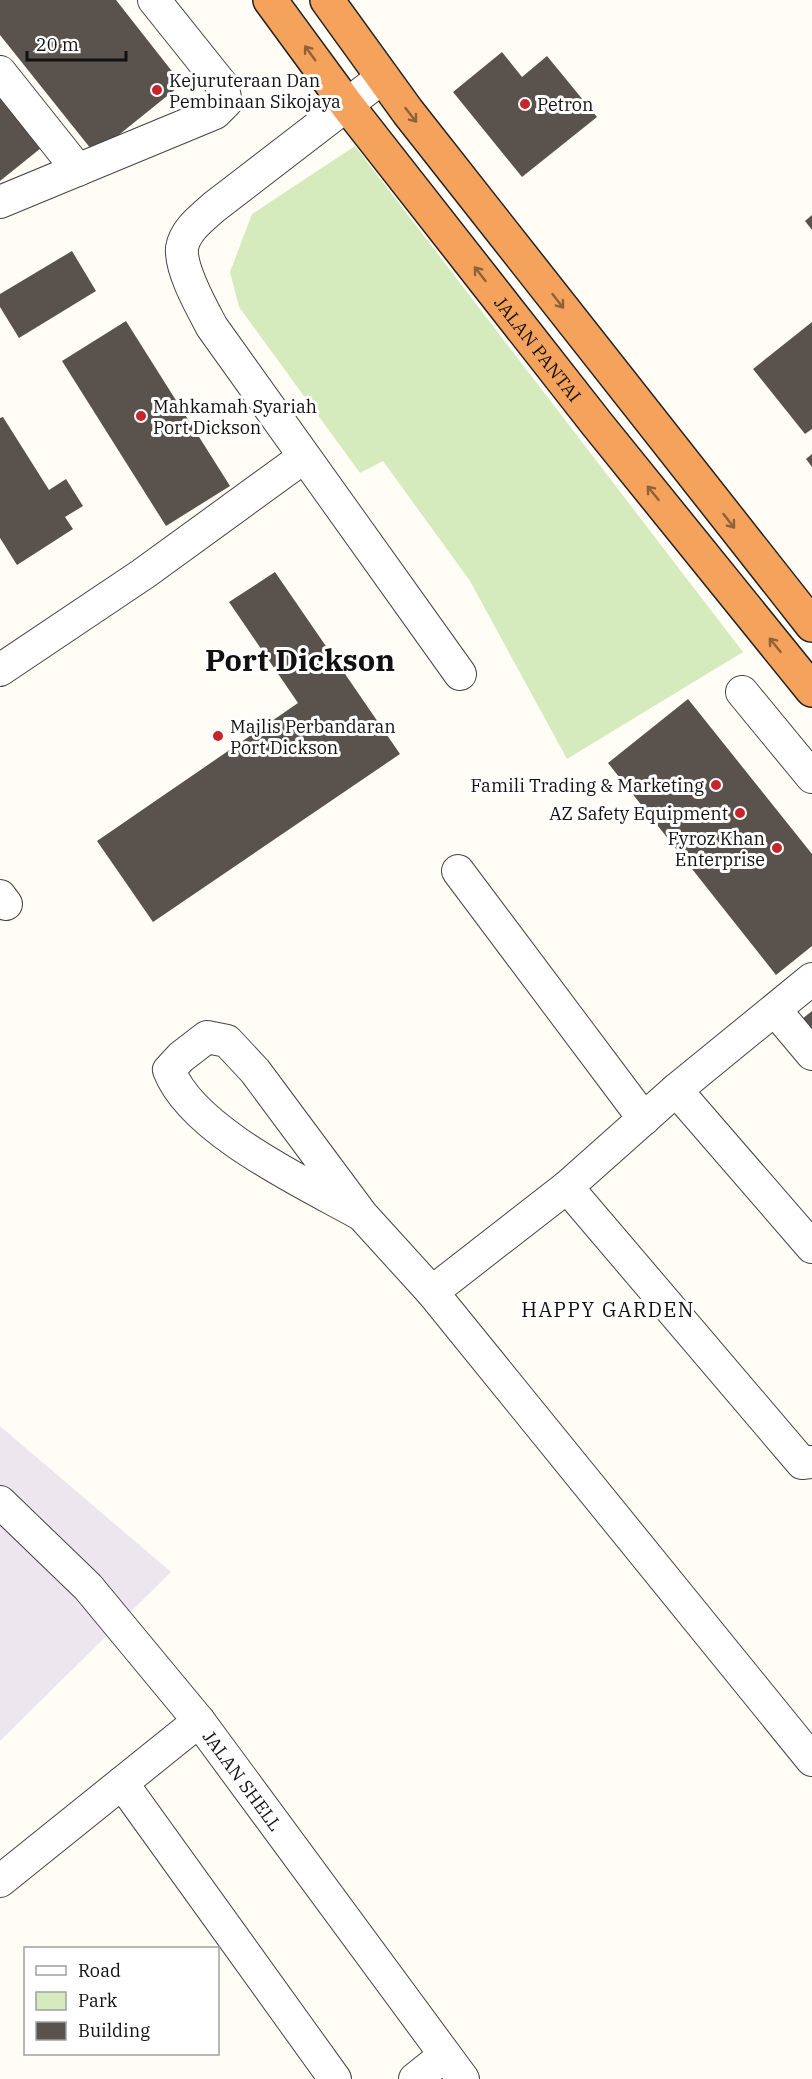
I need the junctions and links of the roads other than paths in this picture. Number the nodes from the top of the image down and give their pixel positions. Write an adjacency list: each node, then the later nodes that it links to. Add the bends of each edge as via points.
1 (154, 0): 7 (street, via 222,86 226,102 215,113)
2 (270, 0): 6 (highway, JALAN PANTAI, one-way to 2)
3 (327, 0): 5 (highway)
4 (0, 72): 7 (street)
5 (383, 77): 6 (street); 10 (highway, one-way to 10)
6 (347, 105): 9 (street, via 214,207 191,229 182,248 187,272 212,327); 13 (highway, JALAN PANTAI, one-way to 6)
7 (78, 170): 8 (street)
8 (0, 202)
9 (304, 457): 11 (street, via 143,574); 12 (street)
10 (812, 625)
11 (0, 670)
12 (460, 674)
13 (812, 690)
14 (742, 692): 15 (street)
15 (812, 777)
16 (458, 871): 21 (street)
17 (812, 979): 18 (street)
18 (775, 1011): 19 (street); 20 (street)
19 (812, 1054)
20 (676, 1090): 21 (street); 24 (street)
21 (644, 1119): 22 (street)
22 (567, 1187): 25 (street); 26 (street, via 802,1463)
23 (363, 1215): 23 (street, via 243,1149 175,1086 169,1070 207,1037 227,1041 255,1071); 25 (street)
24 (812, 1247)
25 (432, 1292): 29 (street)
26 (812, 1462)
27 (3, 1509): 28 (street, JALAN SHELL, via 88,1587)
28 (199, 1721): 30 (street); 32 (street, JALAN SHELL)
29 (812, 1760)
30 (122, 1783): 31 (street); 33 (street)
31 (0, 1881)
32 (454, 2067): 34 (street)
33 (335, 2079)
34 (415, 2079)

